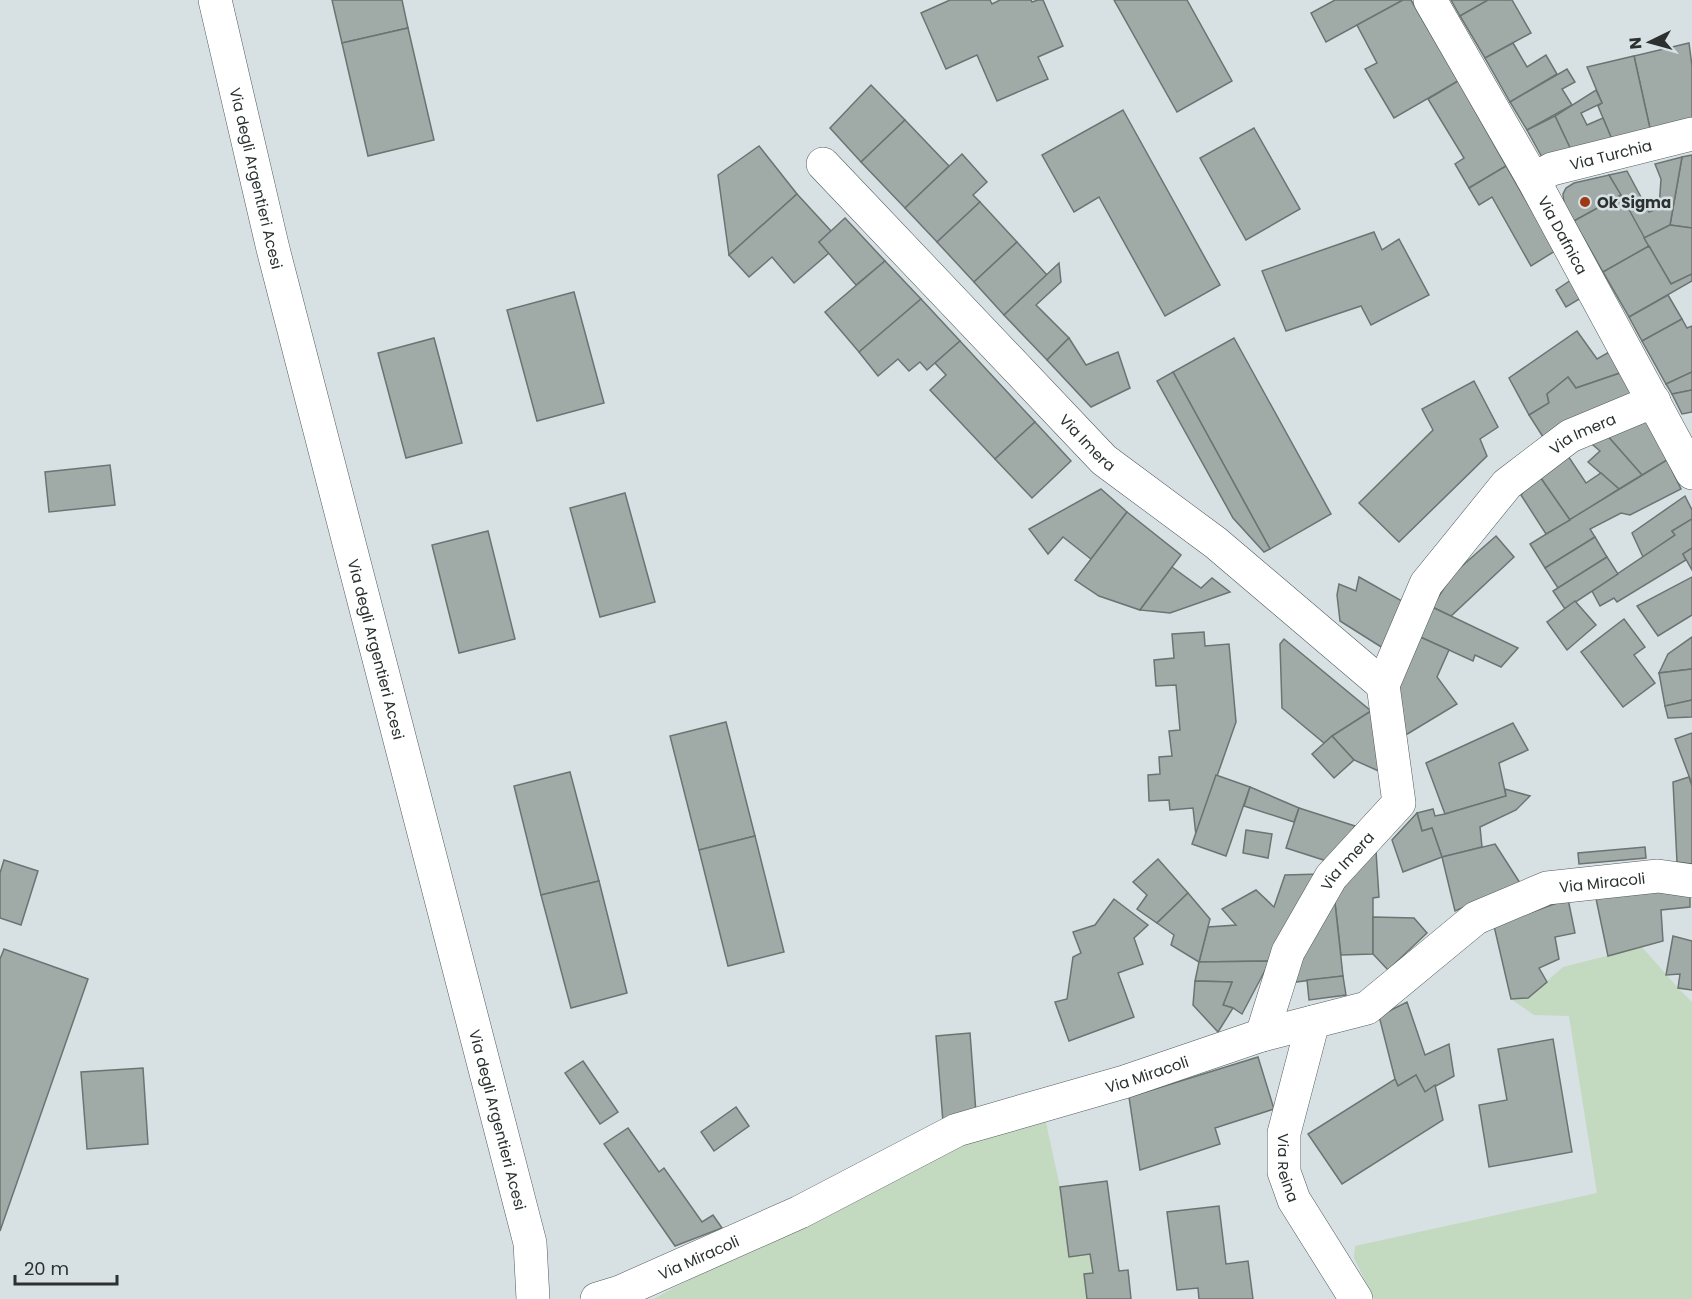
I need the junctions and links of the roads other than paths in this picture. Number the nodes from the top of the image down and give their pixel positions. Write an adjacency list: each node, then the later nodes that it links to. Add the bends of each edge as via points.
1 (215, 0): 12 (street, Via degli Argentieri Acesi, via 273,249 530,1243)
2 (1430, 0): 5 (street, Via Dafnica)
3 (1692, 134): 5 (street, Via Turchia, via 1552,169)
4 (823, 164): 8 (street, Via Imera, via 1104,460 1216,543)
5 (1533, 179): 6 (street, Via Dafnica)
6 (1654, 401): 7 (street, Via Dafnica); 8 (street, Via Imera, via 1570,436 1507,484 1426,584)
7 (1692, 473)
8 (1383, 685): 11 (street, Via Imera, via 1399,803 1331,877 1288,952)
9 (1692, 881): 10 (street, Via Miracoli, via 1658,876 1547,888 1476,918 1367,1008)
10 (1313, 1022): 11 (street, Via Miracoli); 14 (street, Via Reina, via 1284,1133 1284,1172 1294,1200)
11 (1262, 1035): 13 (street, Via Miracoli, via 1124,1082 957,1130 800,1212)
12 (533, 1299)
13 (597, 1299)
14 (1356, 1299)

